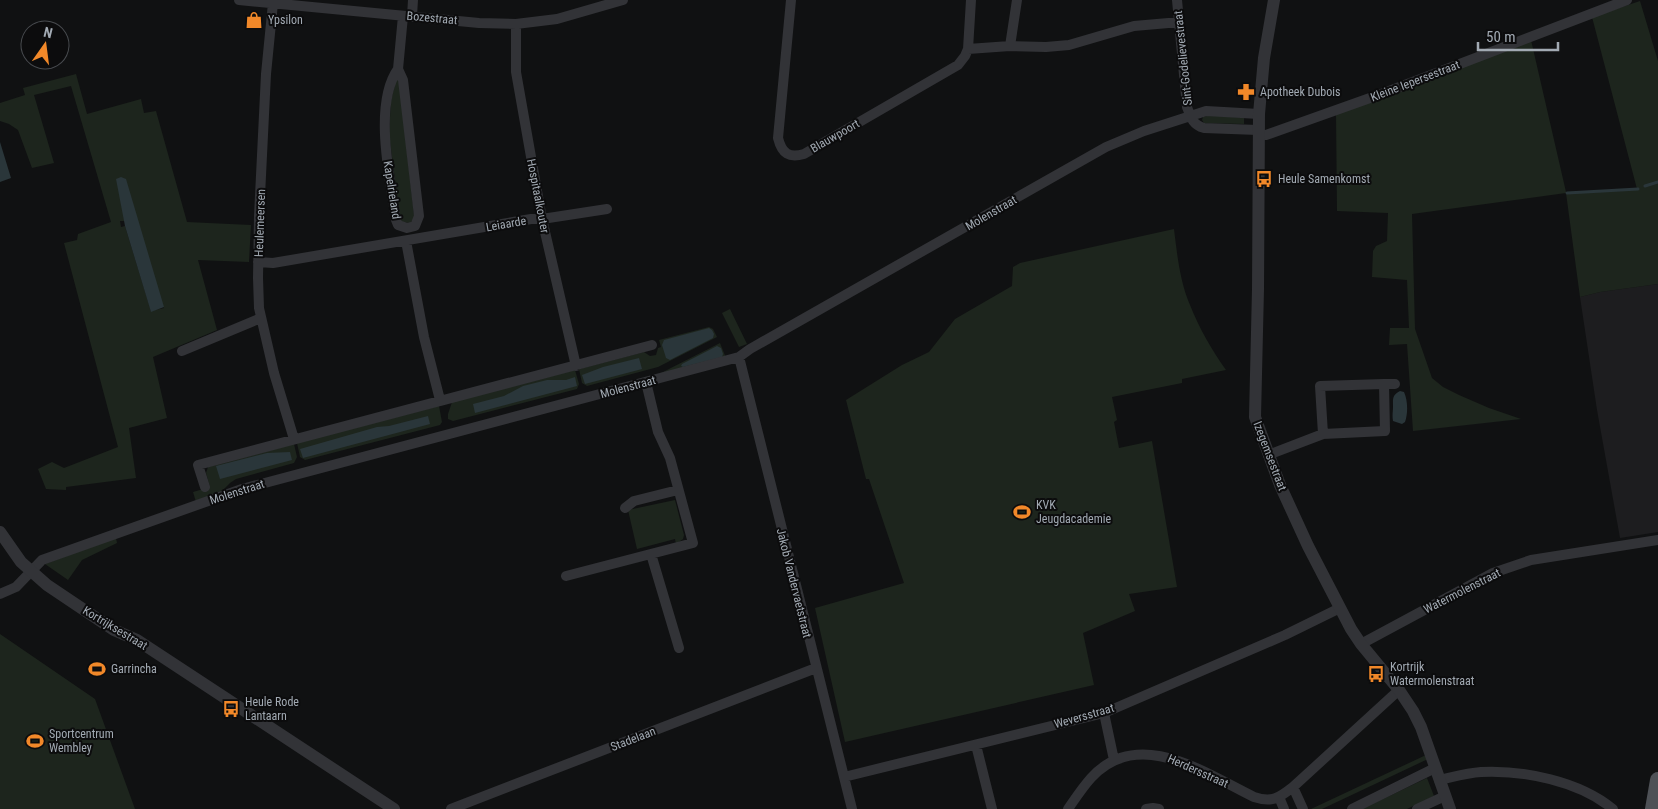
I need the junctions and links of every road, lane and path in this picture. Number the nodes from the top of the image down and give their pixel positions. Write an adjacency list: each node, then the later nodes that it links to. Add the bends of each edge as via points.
1 (244, 0): 10 (street, Bozestraat)
2 (413, 0): 11 (street, Kapelrieland)
3 (623, 0): 13 (street, Bozestraat, via 557,19)
4 (791, 0): 15 (street, Blauwpoort, via 778,138 787,154 804,154 958,65)
5 (971, 0): 15 (street)
6 (1017, 0): 14 (street)
7 (1177, 0): 12 (street, Sint-Godelievestraat)
8 (1274, 0): 17 (street, Izegemsestraat)
9 (1627, 0): 19 (street, Kleine Iepersestraat, via 1384,93 1266,135)
10 (273, 3): 11 (street, Bozestraat); 23 (street, Heulemeersen, via 266,74)
11 (407, 16): 13 (street, Bozestraat); 16 (street, Kapelrieland)
12 (1180, 22): 14 (street, via 1134,26 1069,45); 18 (street, Sint-Godelievestraat)
13 (516, 24): 21 (street, Hospitaalkouter, via 516,72)
14 (1010, 46): 15 (street)
15 (968, 49)
16 (398, 69): 16 (street, Kapelrieland, via 403,80 419,216 414,226 407,228 398,225 396,220 385,138 390,85)
17 (1259, 114): 18 (street, Molenstraat, via 1206,111); 19 (street, Izegemsestraat)
18 (1190, 116): 19 (street, via 1193,122 1204,128); 27 (street, Molenstraat, via 1144,131 1092,154)
19 (1258, 132): 35 (street, Izegemsestraat, via 1254,416)
20 (607, 209): 21 (street, Leiaarde)
21 (542, 219): 22 (street, Leiaarde); 28 (street, Hospitaalkouter)
22 (406, 241): 23 (street, Leiaarde, via 273,263); 32 (street)
23 (258, 262): 24 (street, Heulemeersen)
24 (261, 318): 26 (street); 34 (street, Heulemeersen)
25 (652, 345): 28 (street, Molenstraat)
26 (182, 351)
27 (739, 357): 29 (street, Molenstraat); 48 (street, Jakob Vandervaetstraat)
28 (576, 366): 32 (street, Molenstraat)
29 (646, 382): 37 (street, via 658,432 670,458); 42 (street, Molenstraat, via 242,489 41,561)
30 (1384, 384): 31 (street); 33 (street, via 1320,386); 33 (street, via 1390,431)
31 (1395, 384)
32 (440, 400): 34 (street, Molenstraat)
33 (1323, 434): 35 (street)
34 (294, 439): 36 (street, Molenstraat, via 198,465)
35 (1268, 454): 45 (street, Izegemsestraat, via 1308,546)
36 (205, 487)
37 (678, 490): 38 (street, via 634,501); 41 (street, via 693,543)
38 (625, 508)
39 (0, 532): 42 (street, Kortrijksestraat)
40 (1658, 540): 46 (street, Watermolenstraat, via 1531,560 1493,573)
41 (651, 554): 43 (street); 47 (street)
42 (31, 572): 44 (street, Molenstraat, via 16,587); 60 (street, Kortrijksestraat, via 114,630 132,636)
43 (566, 576)
44 (0, 594)
45 (1340, 608): 46 (street, Izegemsestraat); 50 (street, Weversstraat)
46 (1361, 644): 49 (street, Izegemsestraat)
47 (679, 648)
48 (816, 668): 54 (street, Jakob Vandervaetstraat); 61 (street, Stadelaan)
49 (1399, 690): 53 (street, Izegemsestraat, via 1421,727); 57 (street)
50 (1104, 713): 51 (street, Weversstraat); 52 (street)
51 (976, 745): 54 (street, Weversstraat); 63 (street)
52 (1114, 760): 59 (street, Herdersstraat, via 1131,755 1162,756 1254,797 1272,800); 64 (street, Herdersstraat, via 1091,778)
53 (1435, 768): 55 (street, Izegemsestraat); 69 (street)
54 (844, 777): 62 (street, Jakob Vandervaetstraat)
55 (1440, 780): 58 (street, Izegemsestraat); 72 (street, via 1480,772 1536,776 1576,788)
56 (1658, 780): 73 (main road)
57 (1293, 787): 59 (street); 68 (street)
58 (1445, 796): 70 (street); 71 (street, Izegemsestraat)
59 (1279, 797): 67 (street)
60 (394, 809)
61 (451, 809)
62 (852, 809)
63 (992, 809)
64 (1068, 809)
65 (1146, 809): 66 (street)
66 (1158, 809)
67 (1284, 809)
68 (1303, 809)
69 (1352, 809)
70 (1417, 809)
71 (1450, 809)
72 (1613, 809)
73 (1653, 809)

